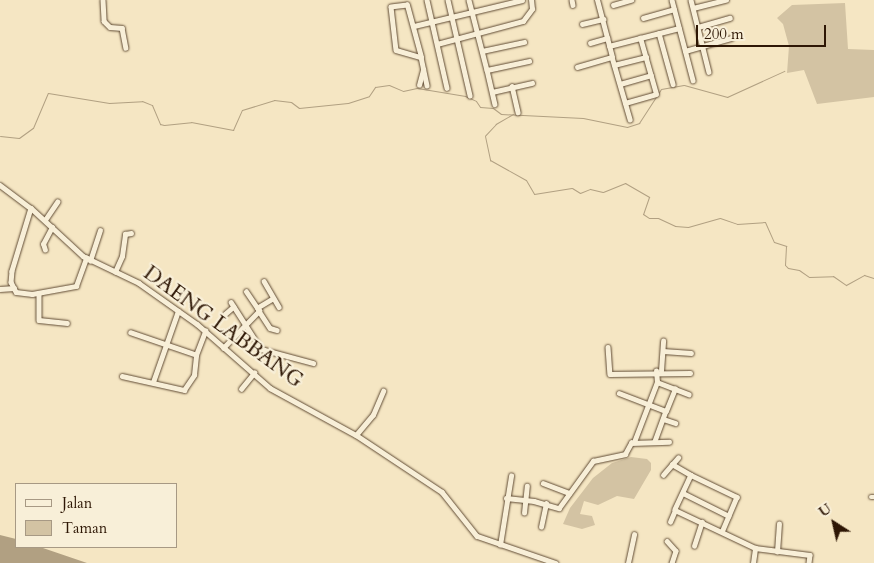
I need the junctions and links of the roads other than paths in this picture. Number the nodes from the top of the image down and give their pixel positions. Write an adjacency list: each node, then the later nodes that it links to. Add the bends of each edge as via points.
1 (103, 0): 36 (street, via 104,21 110,27 122,28)
2 (427, 0): 20 (street)
3 (448, 0): 16 (street)
4 (469, 0): 15 (street)
5 (522, 0): 15 (street)
6 (531, 0): 25 (street, via 532,9 523,21)
7 (597, 0): 19 (street)
8 (631, 0): 12 (street)
9 (672, 0): 14 (street)
10 (691, 0): 13 (street)
11 (726, 0): 13 (street)
12 (613, 5)
13 (693, 8): 23 (street)
14 (674, 10): 17 (street); 24 (street)
15 (472, 12): 16 (street); 25 (street)
16 (452, 17): 20 (street); 27 (street)
17 (643, 18)
18 (730, 18): 23 (street)
19 (603, 20): 21 (street); 28 (street)
20 (432, 21): 22 (street); 33 (street)
21 (582, 24)
22 (414, 26): 39 (street); 39 (street, via 406,4 390,8 396,50)
23 (698, 27): 34 (street)
24 (679, 28): 26 (street); 38 (street)
25 (477, 32): 27 (street); 37 (street)
26 (659, 33): 29 (street); 52 (street)
27 (456, 37): 33 (street); 58 (street)
28 (607, 38): 32 (street); 35 (street)
29 (640, 38): 35 (street); 41 (street)
30 (732, 38): 34 (street)
31 (524, 42): 37 (street)
32 (590, 43)
33 (437, 44): 56 (street)
34 (702, 45): 38 (street); 47 (street)
35 (609, 46): 40 (street)
36 (126, 48)
37 (482, 51): 46 (street)
38 (685, 51): 49 (street)
39 (421, 57): 45 (street)
40 (612, 57): 43 (street); 44 (street)
41 (646, 57): 43 (street); 48 (street)
42 (529, 61): 46 (street)
43 (614, 65): 51 (street)
44 (577, 67)
45 (424, 68): 53 (street); 54 (street)
46 (487, 70): 57 (street)
47 (709, 72)
48 (651, 75): 51 (street); 59 (street, via 656,94)
49 (693, 80)
50 (532, 83): 55 (street)
51 (620, 84): 59 (street)
52 (672, 84)
53 (419, 85)
54 (427, 85)
55 (512, 86): 57 (street); 61 (street)
56 (447, 88)
57 (492, 92): 60 (street)
58 (470, 95)
59 (625, 103): 62 (street)
60 (495, 104)
61 (518, 112)
62 (630, 119)
63 (0, 185): 65 (street, DAENG LABBANG)
64 (57, 202): 66 (street)
65 (31, 208): 66 (street, DAENG LABBANG); 74 (street, via 12,271)
66 (45, 220): 67 (street, DAENG LABBANG)
67 (52, 227): 70 (street, via 43,244); 71 (street, DAENG LABBANG)
68 (100, 230): 71 (street)
69 (131, 233): 72 (street, via 124,236 122,256)
70 (45, 250)
71 (88, 259): 72 (street, DAENG LABBANG); 77 (street, via 76,286)
72 (115, 272): 81 (street, DAENG LABBANG, via 139,283)
73 (264, 281): 78 (street)
74 (14, 288): 75 (street); 77 (street, via 22,295)
75 (0, 289)
76 (246, 292): 80 (street)
77 (39, 293): 83 (street, via 39,320)
78 (272, 299): 79 (street); 80 (street)
79 (279, 307)
80 (258, 310): 84 (street); 85 (street, via 270,328)
81 (178, 311): 86 (street, DAENG LABBANG); 89 (street)
82 (225, 314): 84 (street, via 232,305)
83 (66, 323)
84 (244, 324): 91 (street); 95 (street, via 264,352)
85 (277, 330)
86 (205, 331): 91 (street, DAENG LABBANG); 94 (street)
87 (131, 333): 89 (street)
88 (663, 341): 92 (street)
89 (165, 345): 94 (street); 100 (street)
90 (608, 347): 96 (street, via 610,374)
91 (223, 348): 97 (street, DAENG LABBANG)
92 (663, 352): 93 (street); 96 (street)
93 (691, 353)
94 (196, 355): 100 (street, via 194,375 186,390)
95 (313, 363)
96 (659, 371): 98 (street); 101 (street)
97 (254, 373): 102 (street); 111 (street, DAENG LABBANG, via 278,393)
98 (690, 373)
99 (122, 376): 100 (street)
100 (153, 382)
101 (657, 382): 103 (street); 107 (street)
102 (241, 389)
103 (675, 389): 106 (street); 108 (street)
104 (383, 391): 111 (street, via 373,415)
105 (619, 393): 107 (street)
106 (689, 394)
107 (648, 404): 108 (street); 112 (street)
108 (666, 411): 109 (street)
109 (664, 419): 110 (street); 113 (street)
110 (675, 423)
111 (356, 435): 137 (street, DAENG LABBANG, via 448,497 477,536)
112 (634, 442): 113 (street); 122 (street, via 625,454 593,461)
113 (655, 442): 114 (street)
114 (669, 442)
115 (678, 458): 116 (street)
116 (672, 464): 117 (street); 118 (street)
117 (663, 475)
118 (691, 475): 123 (street); 129 (street, via 737,497)
119 (511, 476): 124 (street)
120 (543, 483): 122 (street)
121 (527, 486): 125 (street)
122 (570, 493): 126 (street, via 559,508)
123 (682, 494): 127 (street); 129 (street)
124 (506, 498): 125 (street); 137 (street)
125 (526, 500): 126 (street); 128 (street)
126 (546, 504): 133 (street)
127 (675, 510): 130 (street); 131 (street)
128 (524, 513)
129 (729, 516): 134 (street)
130 (670, 522)
131 (702, 522): 134 (street); 138 (street)
132 (779, 524): 140 (street)
133 (541, 527)
134 (723, 530): 139 (street)
135 (634, 535): 142 (street)
136 (667, 541): 143 (street, via 676,551)
137 (500, 545): 141 (street, DAENG LABBANG)
138 (694, 546)
139 (755, 548): 140 (street); 144 (street)
140 (776, 552): 145 (street, via 810,555)
141 (556, 563)
142 (628, 563)
143 (672, 563)
144 (753, 563)
145 (809, 563)

